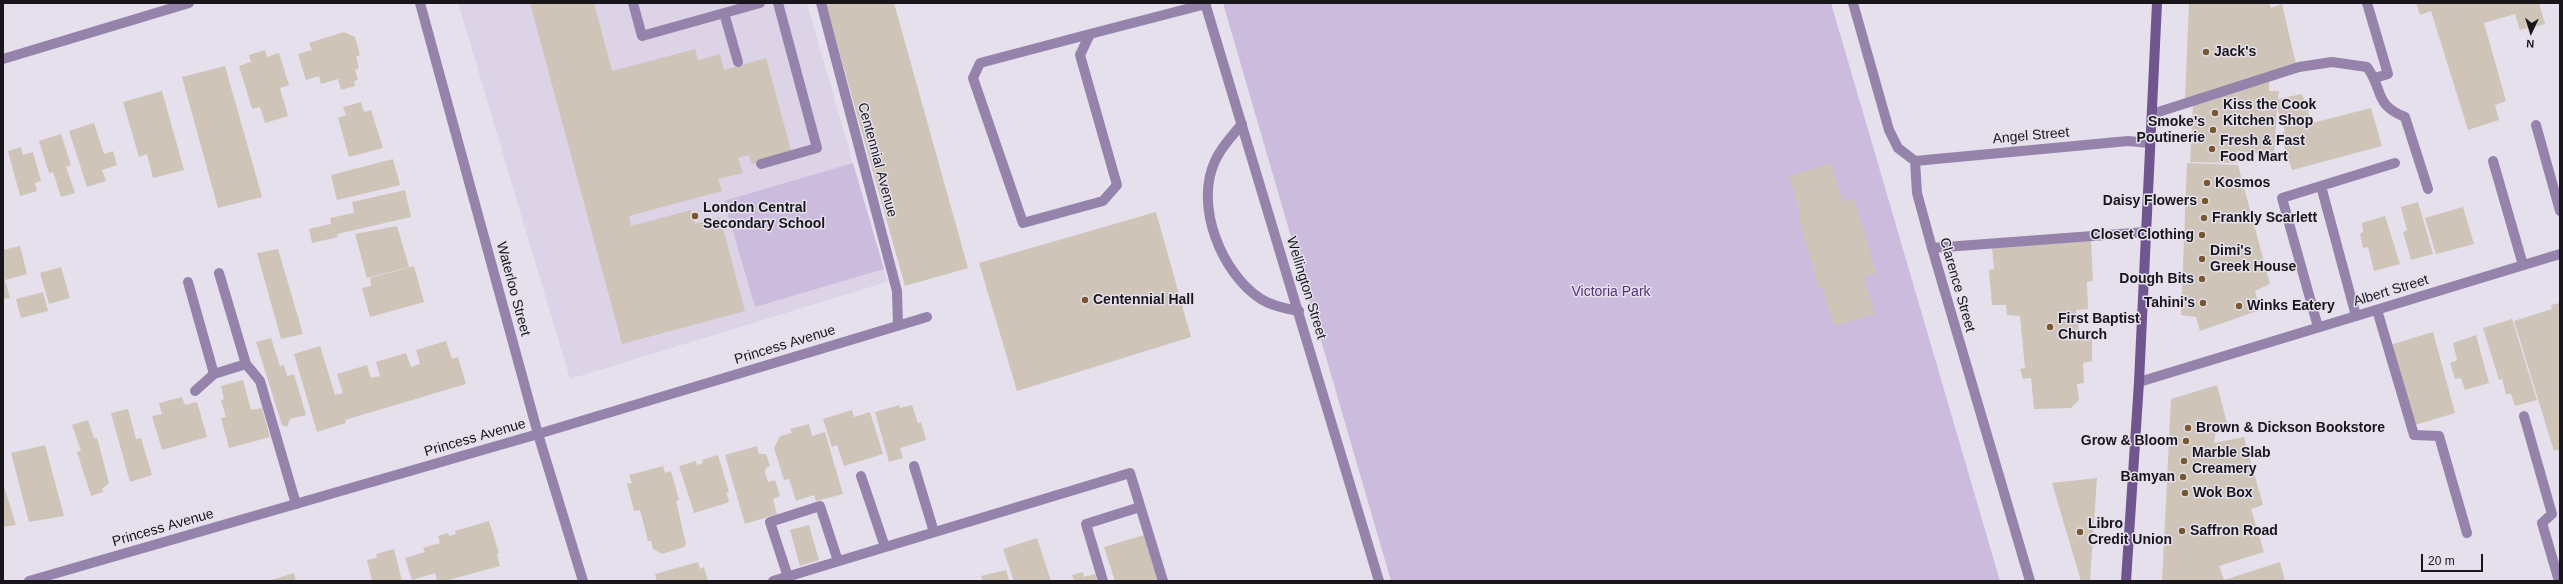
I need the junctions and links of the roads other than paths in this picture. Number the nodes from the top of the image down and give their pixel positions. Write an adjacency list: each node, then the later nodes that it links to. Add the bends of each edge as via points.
1 (189, 3): 13 (street)
2 (420, 3): 44 (street, Waterloo Street)
3 (633, 3): 11 (street, via 642,36)
4 (760, 3): 11 (street)
5 (778, 3): 23 (street, via 817,148)
6 (821, 3): 37 (street, Centennial Avenue, via 897,291)
7 (1853, 3): 20 (street, via 1889,130 1898,148)
8 (2157, 3): 16 (main road)
9 (2367, 3): 15 (street, via 2388,74)
10 (1206, 4): 12 (street); 17 (street, Wellington Street)
11 (724, 13): 14 (street)
12 (1090, 34): 12 (street, via 1080,54 1116,185 1103,202 1023,223 973,78 980,63)
13 (3, 59)
14 (738, 62)
15 (2375, 78): 16 (street, via 2367,67 2332,62 2299,67); 25 (street, via 2381,101 2392,112 2405,117)
16 (2152, 114): 19 (main road)
17 (1242, 124): 34 (street, Wellington Street); 34 (street, via 1214,162 1209,200 1210,218 1216,241 1227,263 1243,283 1262,299)
18 (2536, 125): 26 (street)
19 (2150, 143): 20 (street, Angel Street, via 2121,142); 27 (main road)
20 (1915, 161): 28 (street, Clarence Street, via 1917,193)
21 (2493, 161): 30 (street)
22 (2395, 163): 24 (street)
23 (761, 164)
24 (2321, 186): 35 (street); 38 (street, via 2282,198)
25 (2428, 189)
26 (2560, 211)
27 (2146, 232): 28 (street); 41 (main road)
28 (1932, 248): 60 (street, Clarence Street)
29 (2560, 254): 30 (street, Albert Street)
30 (2523, 265): 33 (street, Albert Street)
31 (219, 272): 39 (street)
32 (188, 282): 40 (street)
33 (2377, 310): 35 (street, Albert Street); 50 (street, via 2414,435 2439,436)
34 (1299, 311): 59 (street, Wellington Street)
35 (2356, 316): 38 (street, Albert Street)
36 (927, 317): 37 (street, Princess Avenue)
37 (898, 325): 44 (street, Princess Avenue)
38 (2318, 328): 41 (street, Albert Street)
39 (246, 364): 40 (street); 47 (street, via 260,381)
40 (214, 374): 42 (street)
41 (2138, 382): 61 (main road)
42 (195, 391)
43 (2524, 416): 62 (street, via 2552,514 2542,523)
44 (538, 434): 47 (street, Princess Avenue); 55 (street, Waterloo Street)
45 (914, 466): 49 (street)
46 (862, 476): 51 (street)
47 (296, 504): 54 (street, Princess Avenue)
48 (1140, 507): 49 (street, via 1130,473); 57 (street, via 1086,524); 58 (street)
49 (934, 532): 51 (street)
50 (2467, 533)
51 (885, 547): 52 (street)
52 (838, 561): 53 (street); 53 (street, via 820,506 770,522)
53 (788, 577): 56 (street)
54 (35, 580)
55 (583, 581)
56 (773, 581)
57 (1103, 581)
58 (1163, 581)
59 (1379, 581)
60 (2030, 581)
61 (2126, 581)
62 (2560, 581)

